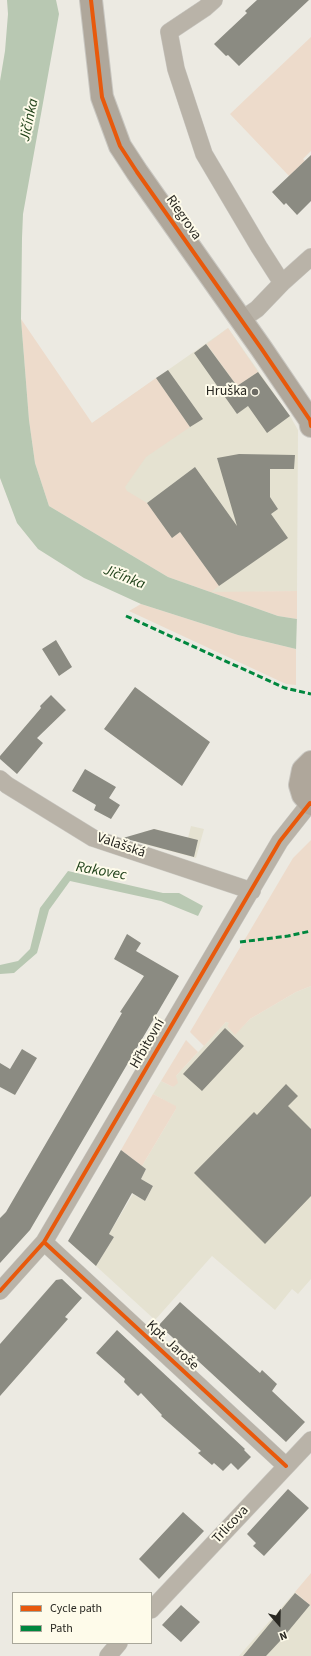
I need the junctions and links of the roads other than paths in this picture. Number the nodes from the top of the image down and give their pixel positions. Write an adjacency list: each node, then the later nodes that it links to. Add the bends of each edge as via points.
1 (92, 0): 5 (street, Riegrova, via 102,97 120,146)
2 (214, 0): 4 (street, via 169,32 176,69 204,154)
3 (311, 257): 4 (street)
4 (282, 282): 5 (street, via 257,309)
5 (241, 320): 6 (street, Riegrova)
6 (311, 422)
7 (311, 762): 9 (street, via 303,770 300,785 303,795)
8 (0, 779): 10 (street, Valašská, via 93,838)
9 (310, 804): 10 (street, Hřbitovní, via 280,841)
10 (252, 891): 11 (street, Hřbitovní)
11 (44, 1242): 12 (street, Hřbitovní); 14 (street, Kpt. Jaroše)
12 (0, 1292)
13 (311, 1440): 14 (street, Trlicova)
14 (286, 1466): 15 (street, Trlicova)
15 (152, 1609)
16 (119, 1644): 17 (street)
17 (108, 1656)

